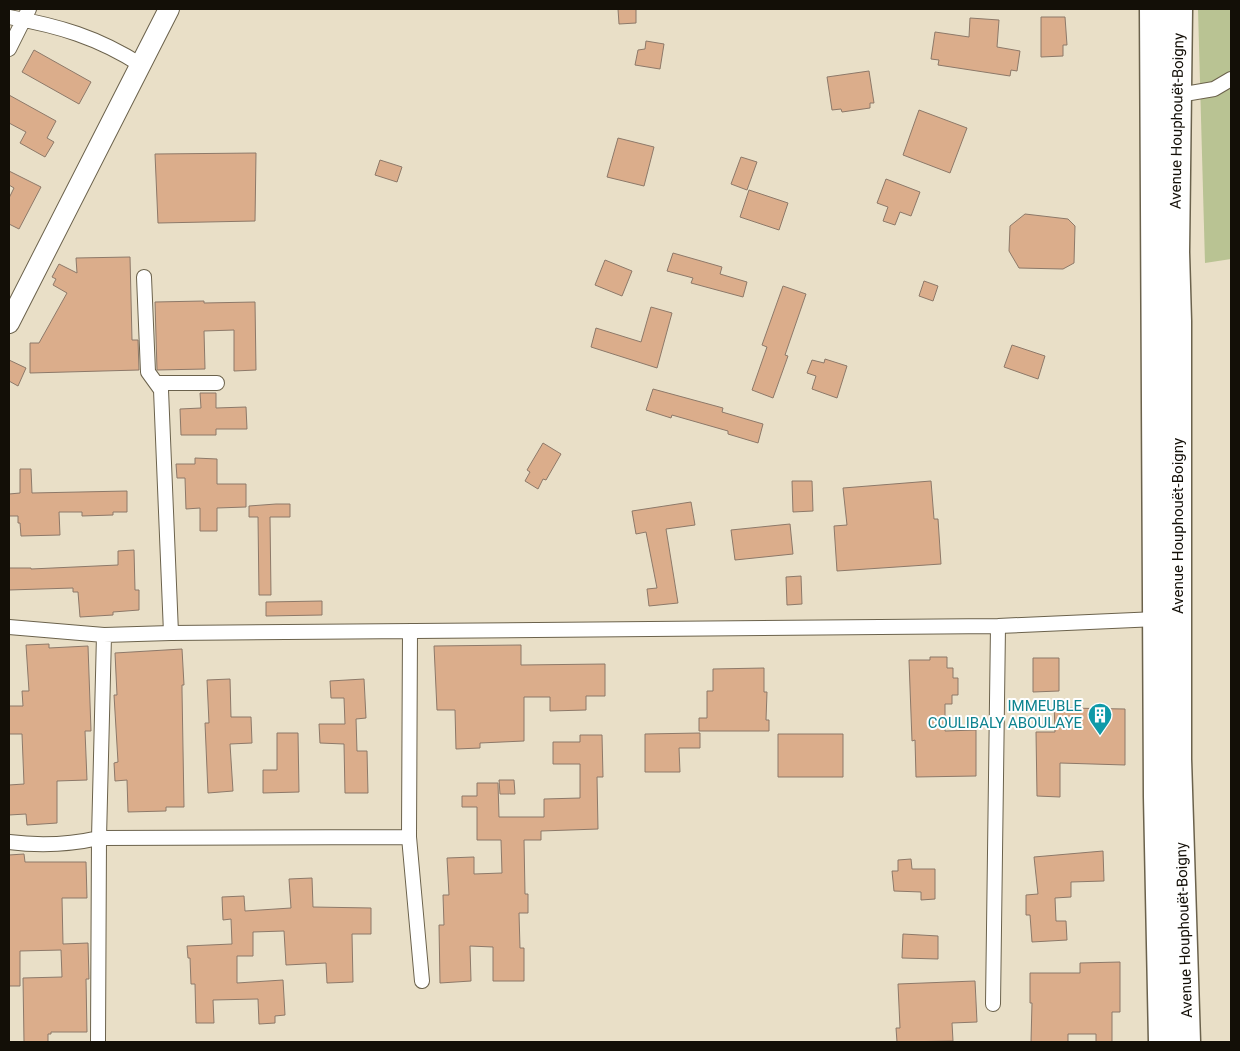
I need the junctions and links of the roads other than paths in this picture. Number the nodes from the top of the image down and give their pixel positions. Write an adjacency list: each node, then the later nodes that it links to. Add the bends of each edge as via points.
1 (169, 9): 7 (main road)
2 (1153, 9): 9 (highway, Avenue Houphouët-Boigny)
3 (1179, 9): 9 (highway, Avenue Houphouët-Boigny)
4 (26, 14): 5 (street); 6 (street); 7 (street, via 118,50)
5 (9, 17)
6 (9, 49)
7 (141, 65): 11 (main road)
8 (1231, 79): 9 (street, via 1214,89)
9 (1165, 97): 14 (highway, Avenue Houphouët-Boigny); 27 (highway, Avenue Houphouët-Boigny, via 1176,252 1178,759)
10 (144, 277): 13 (street, via 148,372)
11 (9, 323)
12 (216, 383): 13 (street)
13 (156, 384): 18 (street, via 161,390)
14 (1156, 620): 15 (street); 26 (highway, Avenue Houphouët-Boigny)
15 (998, 626): 17 (street); 24 (street)
16 (9, 627): 19 (street)
17 (410, 631): 18 (street); 20 (street)
18 (171, 633): 19 (street)
19 (104, 635): 21 (street)
20 (409, 837): 21 (street); 23 (street)
21 (99, 838): 22 (street, via 74,844 38,846); 25 (street)
22 (9, 842)
23 (422, 981)
24 (993, 1004)
25 (98, 1042)
26 (1162, 1042)
27 (1187, 1042)

